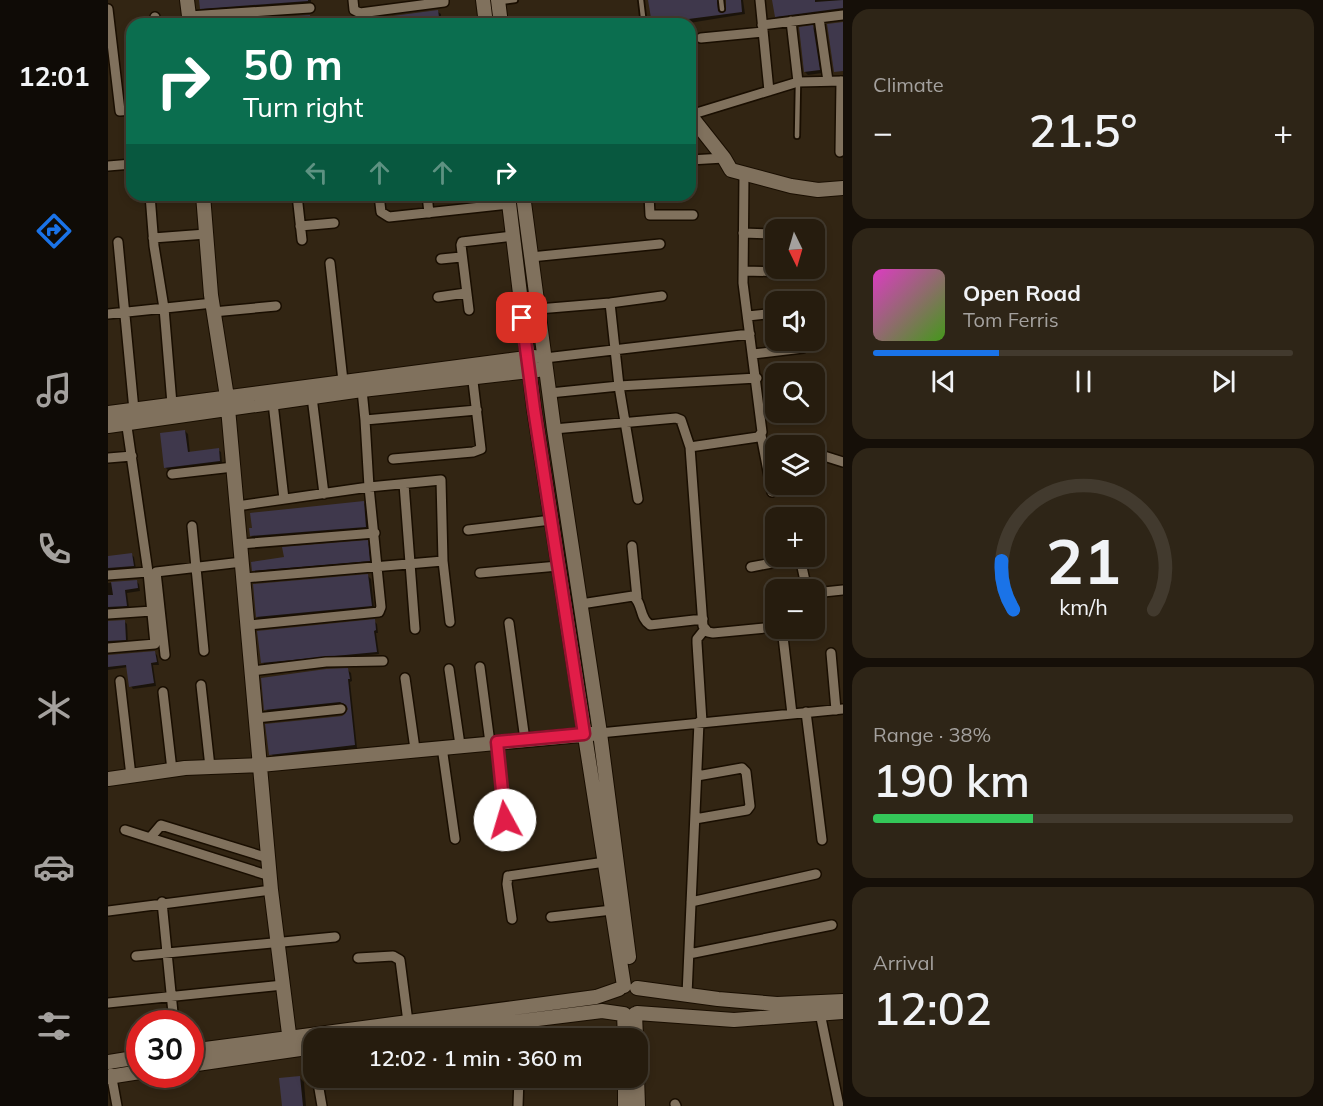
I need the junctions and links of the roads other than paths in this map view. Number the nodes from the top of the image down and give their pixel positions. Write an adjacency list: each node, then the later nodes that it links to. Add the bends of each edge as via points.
1 (187, 0): 16 (street)
2 (353, 0): 10 (street, via 354,10 360,13)
3 (444, 0): 10 (street)
4 (483, 0): 18 (street)
5 (515, 0): 9 (lane)
6 (641, 0): 15 (lane)
7 (721, 0): 13 (lane)
8 (760, 0): 22 (street)
9 (498, 1): 19 (street)
10 (398, 4)
11 (310, 8): 17 (street)
12 (108, 9): 28 (street, via 120,111)
13 (722, 9)
14 (843, 15): 20 (street)
15 (643, 16)
16 (189, 18)
17 (209, 18)
18 (485, 18)
19 (500, 18)
20 (819, 18): 21 (street); 24 (street)
21 (791, 21): 22 (street); 26 (street)
22 (762, 28): 23 (street); 27 (street)
23 (701, 38)
24 (828, 81): 25 (street); 26 (street)
25 (842, 81): 32 (street)
26 (798, 82): 27 (street); 31 (lane)
27 (769, 91): 29 (street)
28 (126, 110)
29 (696, 113)
30 (696, 123): 33 (street)
31 (797, 136)
32 (840, 152)
33 (724, 158): 34 (street); 37 (street, via 731,171)
34 (696, 160)
35 (126, 164): 36 (street)
36 (108, 166)
37 (744, 174): 38 (street, via 818,190); 52 (street)
38 (843, 188)
39 (150, 201): 56 (street)
40 (203, 201): 53 (street)
41 (298, 201): 51 (street)
42 (380, 201): 48 (street, via 381,212 389,217)
43 (428, 201): 48 (street)
44 (497, 201): 48 (street)
45 (508, 201): 55 (street)
46 (524, 201): 61 (street)
47 (649, 201): 49 (street, via 650,215)
48 (429, 213)
49 (693, 215)
50 (334, 223): 51 (street)
51 (300, 226): 57 (street)
52 (743, 233): 54 (street); 64 (street)
53 (206, 234): 56 (street); 71 (street)
54 (765, 234)
55 (513, 236): 60 (street, via 462,242); 84 (street)
56 (153, 238): 72 (street)
57 (302, 240)
58 (118, 242): 75 (street)
59 (660, 244): 61 (street)
60 (461, 256): 62 (street); 66 (street)
61 (531, 257): 73 (street)
62 (441, 259)
63 (330, 263): 87 (street)
64 (743, 271): 65 (street); 78 (street)
65 (765, 271)
66 (466, 293): 68 (street); 74 (street)
67 (662, 296): 69 (street)
68 (438, 297)
69 (610, 303): 73 (street); 80 (street)
70 (276, 306): 71 (street)
71 (213, 307): 72 (street); 92 (street)
72 (164, 308): 75 (street); 94 (street)
73 (538, 309): 83 (street)
74 (469, 310)
75 (124, 312): 76 (street); 97 (street)
76 (108, 314)
77 (765, 315): 78 (street)
78 (748, 316): 79 (street)
79 (750, 334): 80 (street); 82 (street)
80 (616, 350): 83 (street); 88 (street)
81 (778, 351): 82 (street)
82 (753, 354): 86 (street)
83 (545, 361): 84 (street); 90 (street)
84 (528, 365): 85 (street); 118 (street)
85 (472, 372): 87 (street); 89 (street); 95 (street)
86 (757, 378): 88 (street); 102 (street)
87 (343, 381): 92 (street)
88 (620, 386): 90 (street); 99 (street)
89 (362, 390): 91 (street); 98 (street)
90 (550, 393): 101 (street)
91 (312, 397): 93 (street); 114 (street)
92 (227, 403): 93 (street); 94 (street); 97 (street); 110 (street)
93 (273, 403): 116 (street)
94 (172, 404): 97 (street)
95 (477, 410): 98 (street); 108 (street, via 482,446 477,451)
96 (108, 413): 97 (street)
97 (128, 415): 100 (street); 104 (street)
98 (365, 420): 113 (street)
99 (625, 423): 101 (street); 103 (street, via 676,418 685,427); 115 (street)
100 (108, 426)
101 (554, 429): 139 (street)
102 (761, 435): 103 (street); 105 (street)
103 (690, 447): 144 (street)
104 (132, 456): 107 (street); 131 (street)
105 (765, 456)
106 (825, 456): 109 (street)
107 (108, 458)
108 (393, 459)
109 (843, 462)
110 (233, 467): 111 (street); 117 (street)
111 (172, 474)
112 (404, 484): 113 (street); 124 (street, via 441,480); 126 (street)
113 (369, 487): 114 (street); 121 (street)
114 (324, 494): 116 (street)
115 (638, 499)
116 (284, 500): 117 (street)
117 (237, 506): 122 (street)
118 (551, 520): 120 (street); 127 (street)
119 (192, 526): 128 (street)
120 (468, 530)
121 (375, 533): 122 (street); 129 (street)
122 (240, 544): 125 (street)
123 (632, 546): 138 (street)
124 (443, 561): 126 (street); 142 (street)
125 (242, 562): 128 (street); 134 (street)
126 (411, 564): 129 (street); 147 (street)
127 (558, 566): 132 (street); 168 (street)
128 (195, 567): 150 (street); 152 (street, via 156,572)
129 (378, 567): 134 (street); 145 (street, via 379,612)
130 (752, 567): 135 (street, via 798,560)
131 (148, 572): 133 (street); 140 (street)
132 (480, 573)
133 (108, 575)
134 (244, 578): 145 (street)
135 (805, 579)
136 (843, 590): 137 (street)
137 (825, 592)
138 (637, 598): 139 (street); 144 (street, via 644,620 650,625)
139 (581, 604): 167 (street)
140 (152, 611): 141 (street); 149 (street, via 155,644)
141 (108, 614)
142 (450, 622)
143 (509, 623): 169 (street)
144 (704, 624): 146 (street, via 713,633); 166 (street, via 697,643)
145 (248, 625): 156 (street)
146 (765, 628)
147 (416, 629)
148 (783, 639): 164 (street)
149 (108, 648)
150 (204, 651)
151 (831, 653): 162 (street)
152 (165, 655)
153 (383, 661): 156 (street)
154 (480, 667): 170 (street)
155 (449, 669): 171 (street)
156 (252, 670): 165 (street)
157 (405, 678): 173 (street)
158 (120, 681): 177 (street)
159 (201, 685): 175 (street)
160 (163, 692): 176 (street)
161 (341, 709): 165 (street)
162 (840, 710): 163 (street)
163 (806, 712): 164 (street); 185 (street)
164 (792, 714): 166 (street)
165 (256, 718): 174 (street)
166 (700, 722): 167 (street); 178 (street)
167 (600, 733): 168 (street); 204 (street)
168 (584, 734): 169 (street); 187 (street)
169 (525, 740): 170 (street)
170 (494, 742): 171 (street); 184 (street)
171 (460, 745): 172 (street)
172 (442, 747): 173 (street); 183 (street)
173 (415, 749): 174 (street)
174 (260, 765): 175 (street); 186 (street)
175 (210, 767): 176 (street)
176 (172, 770): 177 (street)
177 (131, 776): 179 (street)
178 (696, 776): 180 (street); 180 (street, via 742,768 746,772 750,803 747,810)
179 (108, 779)
180 (695, 819): 191 (street)
181 (125, 830): 182 (street)
182 (150, 838): 186 (street, via 161,825); 189 (street)
183 (455, 839)
184 (507, 839)
185 (822, 840)
186 (268, 858): 189 (street)
187 (605, 862): 192 (street); 195 (street, via 508,876)
188 (816, 874): 191 (street)
189 (271, 883): 190 (street); 198 (street)
190 (162, 902): 193 (street); 199 (street)
191 (691, 902): 200 (street)
192 (612, 910): 194 (street); 204 (street)
193 (108, 911)
194 (551, 917)
195 (512, 919)
196 (832, 925): 200 (street)
197 (334, 937): 198 (street)
198 (278, 941): 199 (street); 203 (street)
199 (167, 952): 201 (street); 206 (street)
200 (689, 954): 205 (street)
201 (136, 956)
202 (358, 958): 213 (street, via 393,956 400,960)
203 (283, 985): 206 (street); 217 (street)
204 (628, 987): 205 (street); 212 (street, via 640,991 644,1000); 212 (street, via 614,1002 619,1011); 213 (street, via 596,997)
205 (687, 995): 209 (street)
206 (171, 997): 208 (street); 210 (street)
207 (843, 1001): 209 (street)
208 (108, 1003)
209 (818, 1008): 211 (street); 212 (street, via 715,1020); 234 (street)
210 (172, 1010)
211 (843, 1012)
212 (630, 1014): 214 (street, via 602,1011); 215 (street); 216 (street)
213 (408, 1022): 217 (street)
214 (466, 1028)
215 (627, 1028)
216 (634, 1028)
217 (291, 1043): 218 (street); 219 (street); 222 (street)
218 (303, 1046)
219 (204, 1050)
220 (126, 1059): 221 (street)
221 (109, 1061): 224 (street)
222 (204, 1062)
223 (126, 1074): 224 (street)
224 (110, 1077): 229 (street)
225 (319, 1088): 230 (street)
226 (519, 1088): 231 (street)
227 (625, 1088): 232 (street)
228 (637, 1088): 233 (street)
229 (117, 1106)
230 (322, 1106)
231 (518, 1106)
232 (625, 1106)
233 (638, 1106)
234 (839, 1106)

